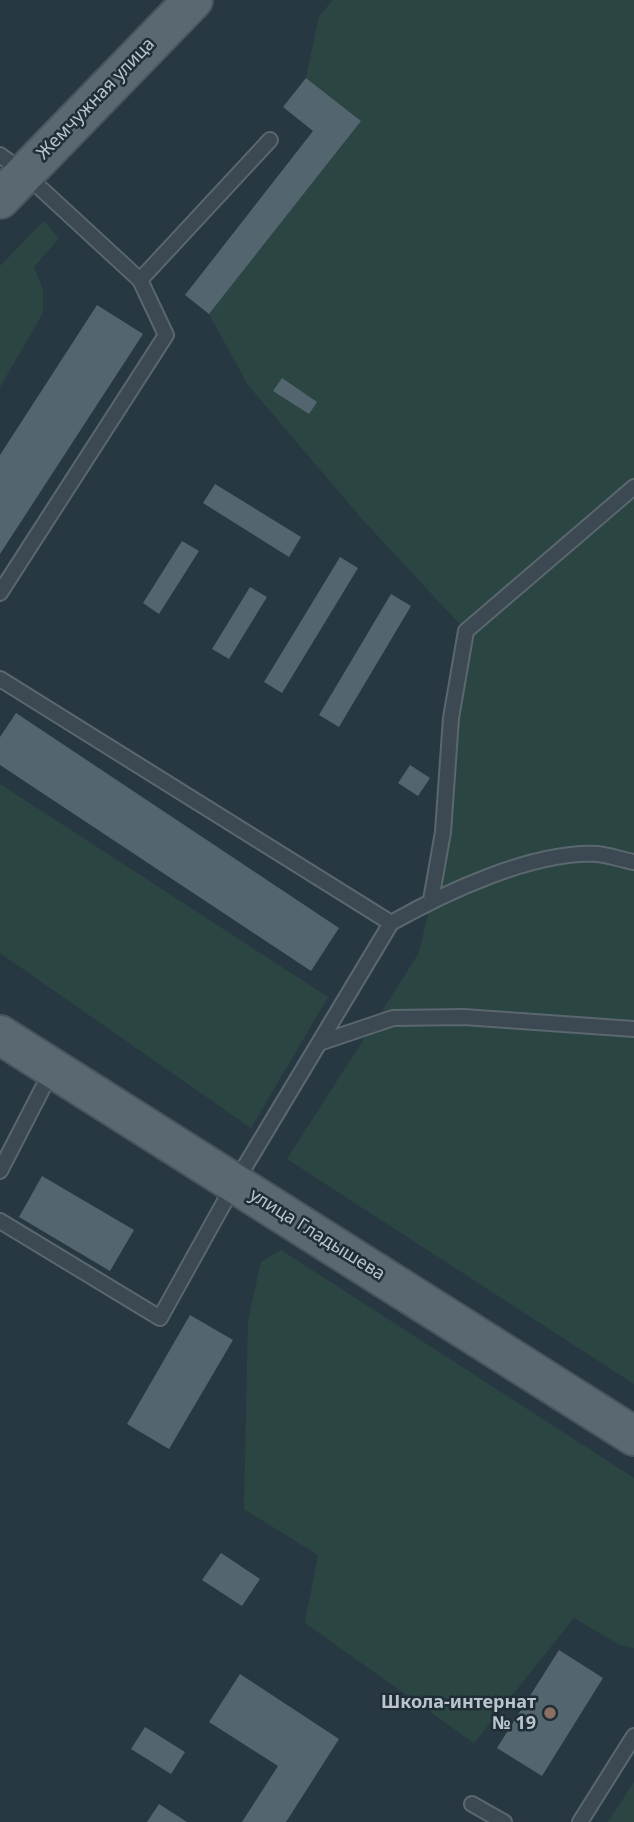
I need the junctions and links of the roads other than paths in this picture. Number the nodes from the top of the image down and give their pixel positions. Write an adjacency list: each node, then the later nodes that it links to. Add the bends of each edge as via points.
1 (193, 0): 3 (main road, Жемчужная улица)
2 (270, 139): 4 (lane)
3 (8, 175): 4 (lane)
4 (140, 280): 6 (lane, via 166,335)
5 (634, 487): 9 (lane, via 466,631)
6 (0, 593)
7 (0, 679): 10 (lane)
8 (634, 862): 9 (lane, via 596,854 524,863)
9 (431, 900): 10 (lane)
10 (391, 923): 13 (lane)
11 (634, 1029): 13 (lane, via 464,1017 393,1018)
12 (0, 1035): 14 (main road, улица Гладышева)
13 (319, 1043): 16 (lane)
14 (53, 1068): 15 (lane); 16 (main road, улица Гладышева)
15 (0, 1171)
16 (235, 1183): 17 (lane, via 160,1318); 18 (main road, улица Гладышева)
17 (0, 1221)
18 (634, 1436)
19 (634, 1737): 22 (lane)
20 (472, 1804): 21 (lane)
21 (503, 1822)
22 (580, 1822)

